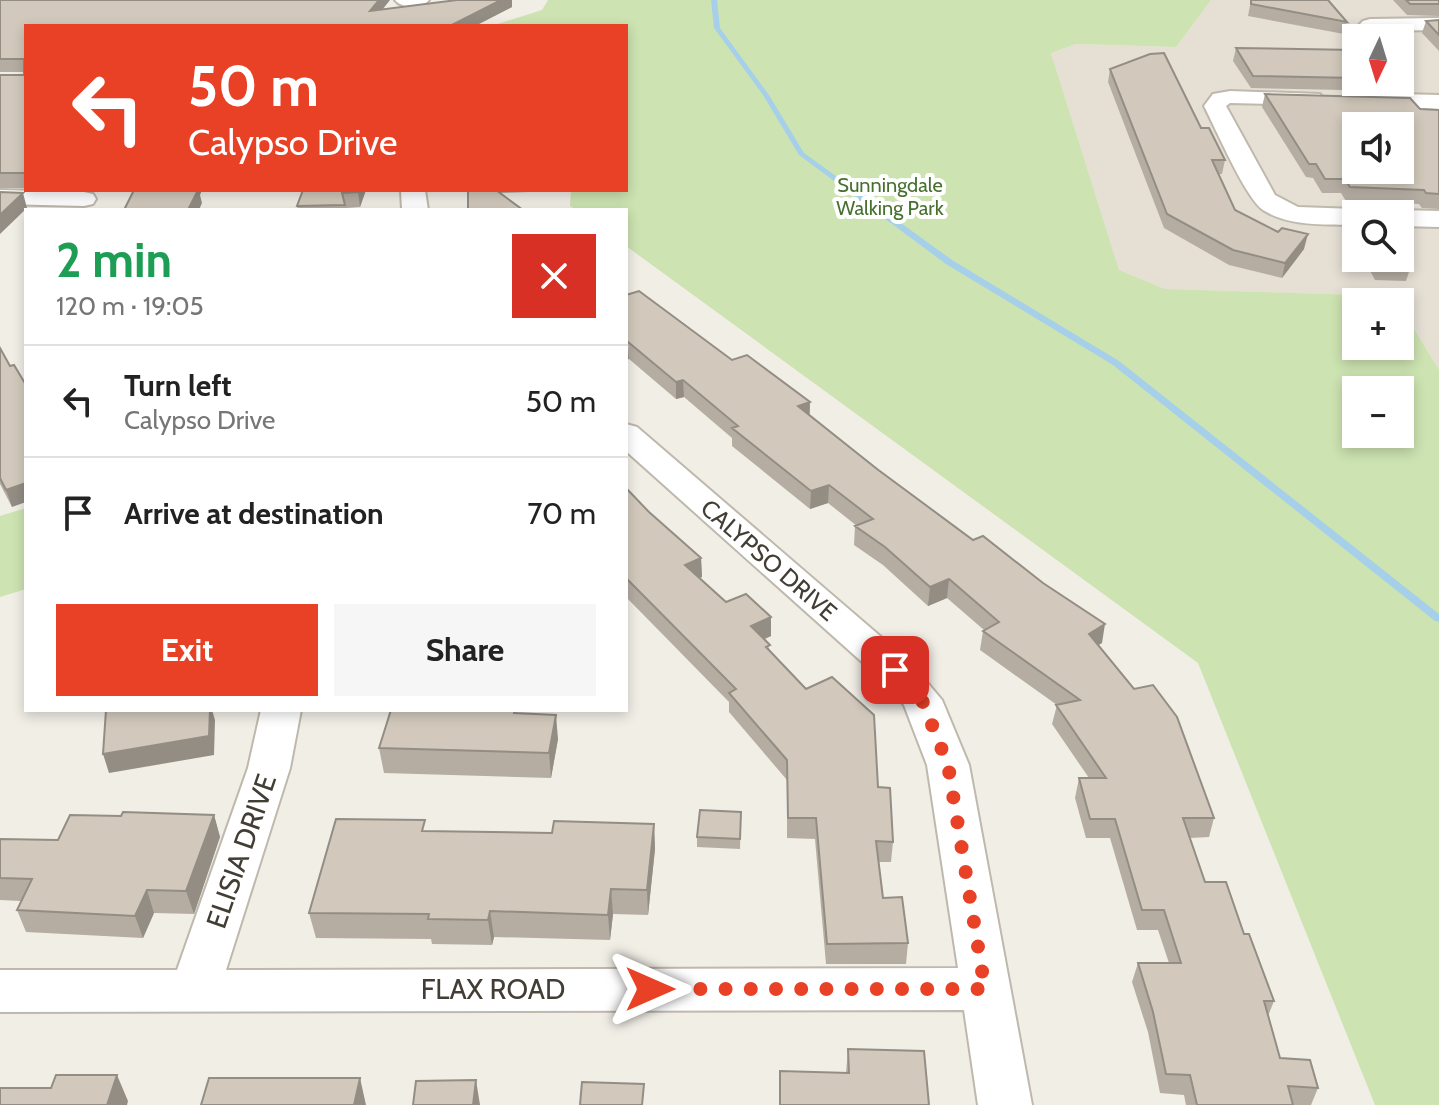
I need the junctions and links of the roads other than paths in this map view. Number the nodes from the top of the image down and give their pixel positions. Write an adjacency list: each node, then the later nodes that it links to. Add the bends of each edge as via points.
1 (404, 0): 2 (street)
2 (420, 0)
3 (1414, 24): 4 (street)
4 (1439, 24)
5 (1414, 88): 6 (street)
6 (1432, 102): 9 (street, via 1230,97 1215,106 1272,206 1294,214)
7 (0, 197): 8 (street)
8 (84, 200)
9 (1342, 216)
10 (1414, 218): 11 (street)
11 (1439, 219)
12 (628, 436): 14 (street, CALYPSO DRIVE, via 895,670 922,700 948,765)
13 (281, 712): 16 (street, ELISIA DRIVE, via 269,768)
14 (985, 989): 16 (street, FLAX ROAD); 17 (street, CALYPSO DRIVE)
15 (0, 991): 16 (street, FLAX ROAD)
16 (194, 991)
17 (1005, 1105)

